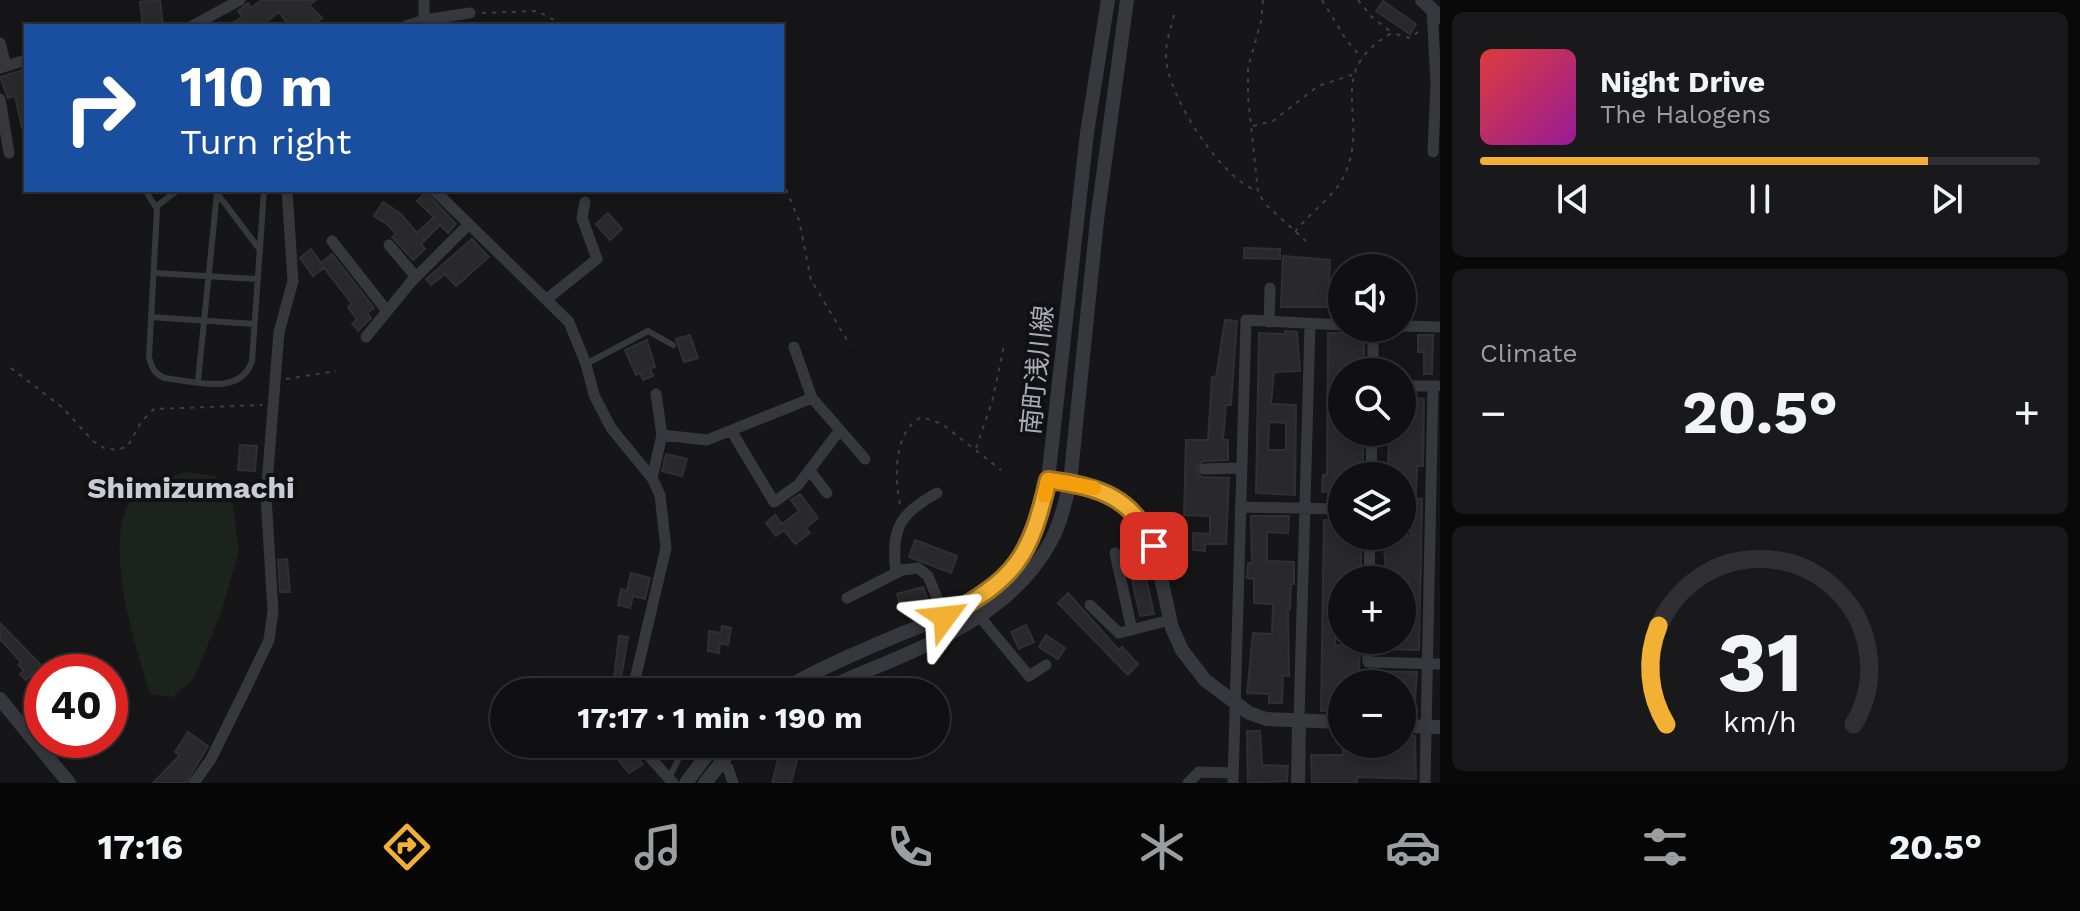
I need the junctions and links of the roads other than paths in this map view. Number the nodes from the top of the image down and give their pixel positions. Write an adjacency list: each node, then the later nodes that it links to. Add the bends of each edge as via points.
1 (240, 0): 8 (street)
2 (424, 0): 7 (street)
3 (1108, 0): 60 (street, 南町浅川線, via 1087,133)
4 (1127, 0): 61 (street, 南町浅川線, via 1097,220)
5 (1432, 12): 14 (street)
6 (470, 13): 7 (street)
7 (424, 20): 9 (street)
8 (196, 24)
9 (412, 24)
10 (0, 43): 12 (street)
11 (24, 61): 12 (street)
12 (3, 67)
13 (0, 99): 15 (street)
14 (1433, 152)
15 (9, 153)
16 (146, 192): 24 (lane)
17 (175, 192): 24 (lane)
18 (216, 192): 30 (lane)
19 (217, 192): 28 (lane)
20 (264, 192): 28 (lane)
21 (287, 192): 93 (street, via 293,281 279,332 270,406 266,496 274,595 269,640 221,741)
22 (436, 192): 25 (street)
23 (585, 202): 34 (street, via 582,218 597,259)
24 (157, 206): 29 (lane)
25 (469, 224): 31 (street); 34 (street)
26 (332, 241): 35 (street)
27 (389, 245): 31 (street)
28 (260, 250): 32 (lane)
29 (154, 273): 30 (lane); 36 (lane)
30 (208, 276): 32 (lane); 37 (lane)
31 (416, 277): 35 (street)
32 (258, 279): 39 (lane)
33 (1270, 288): 38 (street)
34 (547, 299): 47 (street, via 569,322)
35 (387, 311): 44 (street)
36 (151, 317): 37 (lane); 48 (lane, via 149,357 156,374)
37 (204, 321): 39 (lane); 48 (lane)
38 (1269, 322): 40 (street); 56 (street, via 1246,320)
39 (254, 324): 48 (lane, via 252,361 241,380)
40 (1310, 324): 41 (street); 65 (street)
41 (1328, 325)
42 (1416, 326): 43 (street)
43 (1440, 327)
44 (366, 337)
45 (673, 345): 47 (lane, via 648,331)
46 (794, 347): 51 (street)
47 (586, 364): 59 (street, via 611,428)
48 (198, 381)
49 (1436, 386): 76 (street)
50 (656, 394): 54 (street)
51 (812, 398): 52 (street); 53 (street)
52 (840, 430): 55 (street); 58 (street)
53 (732, 432): 54 (street, via 698,442); 58 (street, via 774,502)
54 (662, 435): 59 (street)
55 (865, 459)
56 (1241, 468): 57 (street); 64 (street)
57 (1204, 469)
58 (810, 471): 62 (street)
59 (652, 478): 78 (street, via 660,495 666,548)
60 (1048, 480): 61 (street); 71 (street, 南町浅川線, via 1027,551 988,591)
61 (1070, 483): 72 (street, 南町浅川線, via 1060,520 1037,563); 73 (street, via 1092,487 1140,519 1154,546)
62 (827, 493)
63 (937, 493): 68 (street, via 903,517 895,537)
64 (1240, 507): 65 (street); 82 (street)
65 (1306, 508): 66 (street); 83 (street)
66 (1328, 509)
67 (1115, 553): 74 (street)
68 (896, 573): 69 (street); 71 (street, via 923,570)
69 (847, 598)
70 (1090, 605): 74 (street, via 1119,633)
71 (945, 617): 79 (street, 南町浅川線)
72 (980, 617): 77 (street, via 1029,676); 80 (street, 南町浅川線)
73 (1170, 620): 74 (street); 82 (street, via 1182,650 1205,680)
74 (1132, 630)
75 (1368, 654): 76 (street, via 1368,662)
76 (1434, 664): 85 (street)
77 (1046, 665)
78 (635, 678)
79 (806, 678)
80 (849, 678)
81 (0, 699): 92 (street)
82 (1235, 704): 83 (street, via 1266,719); 90 (street)
83 (1299, 719): 84 (street); 98 (street)
84 (1328, 721)
85 (1433, 727): 99 (street)
86 (650, 758): 91 (street)
87 (680, 758): 91 (lane)
88 (704, 758): 94 (street)
89 (721, 760): 95 (street); 96 (street)
90 (1233, 778): 97 (street, via 1199,772)
91 (670, 781)
92 (69, 783)
93 (194, 783)
94 (686, 783)
95 (705, 783)
96 (733, 783)
97 (1188, 783)
98 (1298, 783)
99 (1425, 783)

